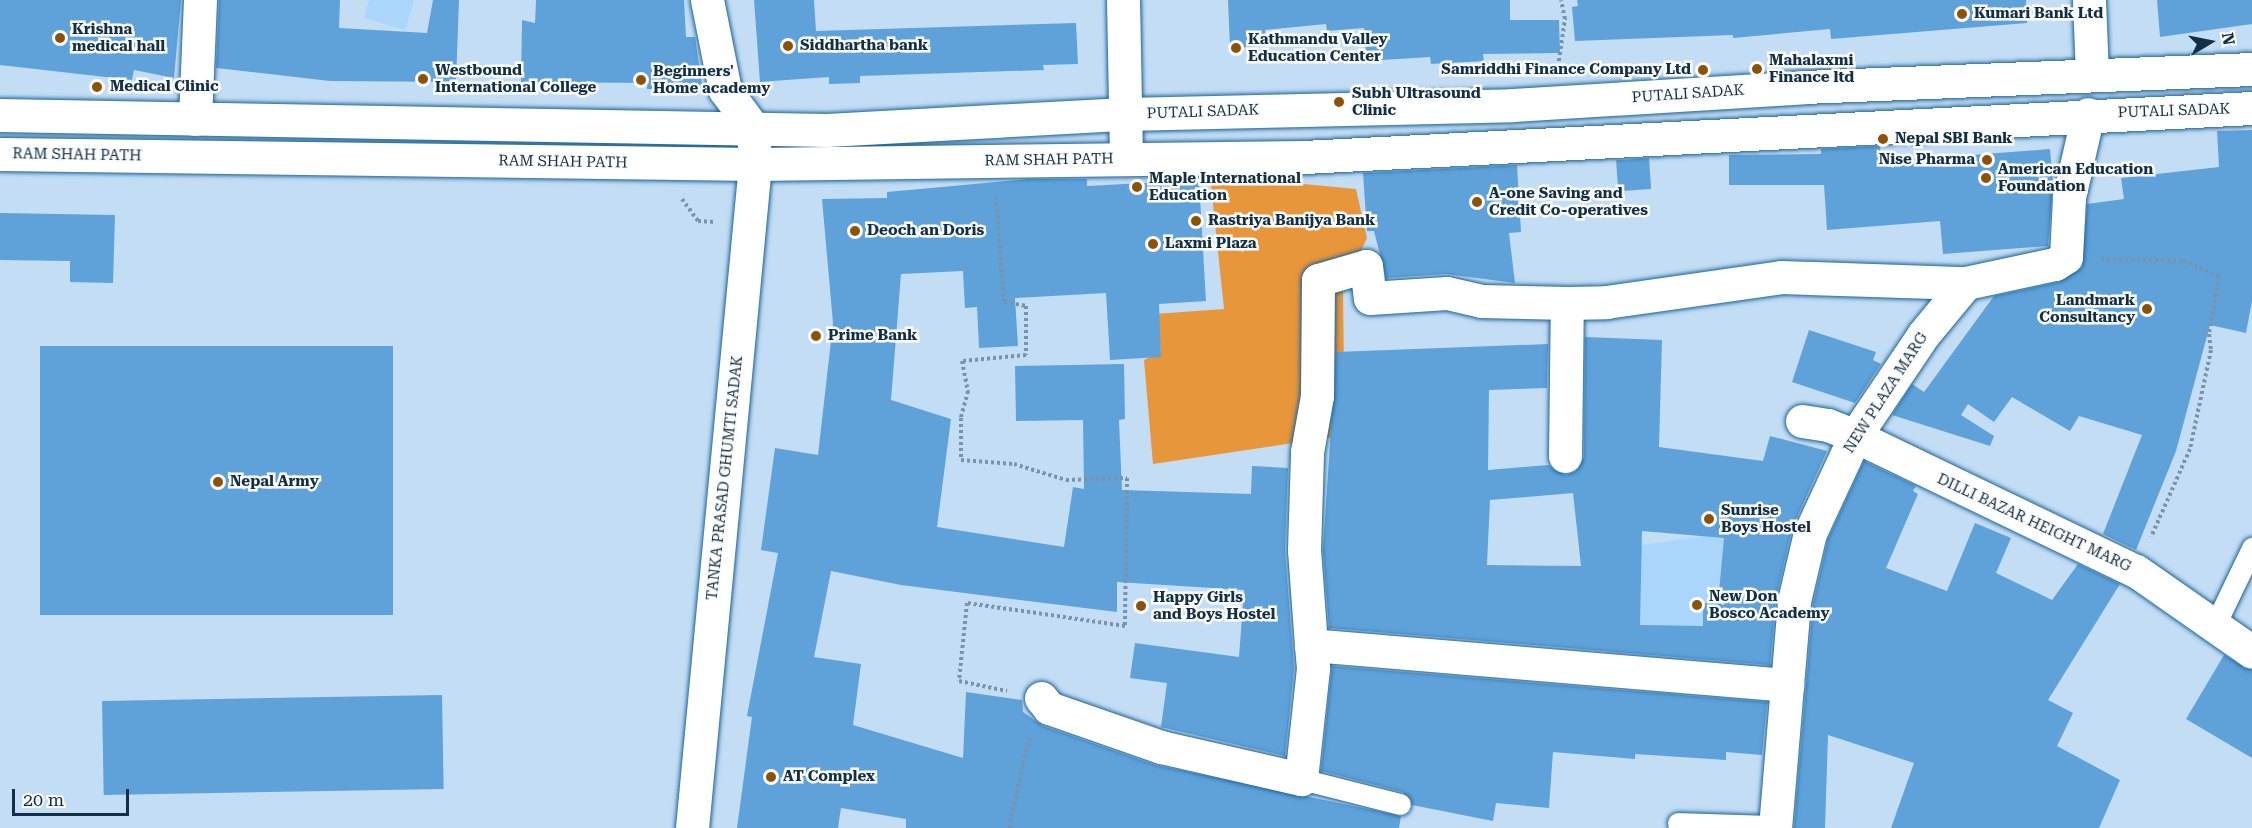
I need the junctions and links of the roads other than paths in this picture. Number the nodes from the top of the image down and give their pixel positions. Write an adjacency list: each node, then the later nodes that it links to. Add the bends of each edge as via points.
1 (200, 0): 11 (main road)
2 (707, 0): 12 (main road, via 725,90)
3 (1123, 0): 8 (main road)
4 (2089, 0): 6 (main road)
5 (2252, 69): 6 (main road, PUTALI SADAK)
6 (2092, 75): 8 (main road, PUTALI SADAK, via 1550,103)
7 (2252, 108): 9 (main road, PUTALI SADAK)
8 (1125, 114): 12 (main road, via 827,130); 14 (main road)
9 (2088, 114): 14 (main road, PUTALI SADAK, via 1304,157); 17 (main road, via 2069,197 2066,257 2055,264)
10 (0, 115): 11 (main road)
11 (195, 119): 12 (main road)
12 (753, 128): 15 (main road, TANKA PRASAD GHUMTI SADAK)
13 (0, 154): 15 (main road, RAM SHAH PATH)
14 (1126, 159): 15 (main road, RAM SHAH PATH); 16 (lane, via 1126,169)
15 (755, 164): 32 (main road, TANKA PRASAD GHUMTI SADAK)
16 (994, 175)
17 (1966, 283): 18 (main road, via 1781,277 1606,302); 20 (main road, NEW PLAZA MARG, via 1923,335)
18 (1567, 303): 21 (main road); 24 (main road, via 1480,302 1447,293 1370,298 1366,266 1318,280 1317,396 1307,452 1304,550)
19 (1802, 421): 20 (main road, DILLI BAZAR HEIGHT MARG, via 1828,425)
20 (1855, 436): 23 (main road, DILLI BAZAR HEIGHT MARG, via 2136,571); 26 (main road, NEW PLAZA MARG, via 1809,533 1794,601)
21 (1565, 456)
22 (2252, 548): 23 (lane)
23 (2214, 627): 25 (main road, DILLI BAZAR HEIGHT MARG)
24 (1311, 645): 26 (main road); 28 (main road, via 1313,668)
25 (2252, 652)
26 (1786, 685): 31 (main road, NEW PLAZA MARG)
27 (1041, 698): 28 (main road, via 1049,708 1161,747)
28 (1301, 779): 29 (lane)
29 (1400, 804)
30 (1678, 823): 31 (lane)
31 (1775, 827)
32 (692, 828)

